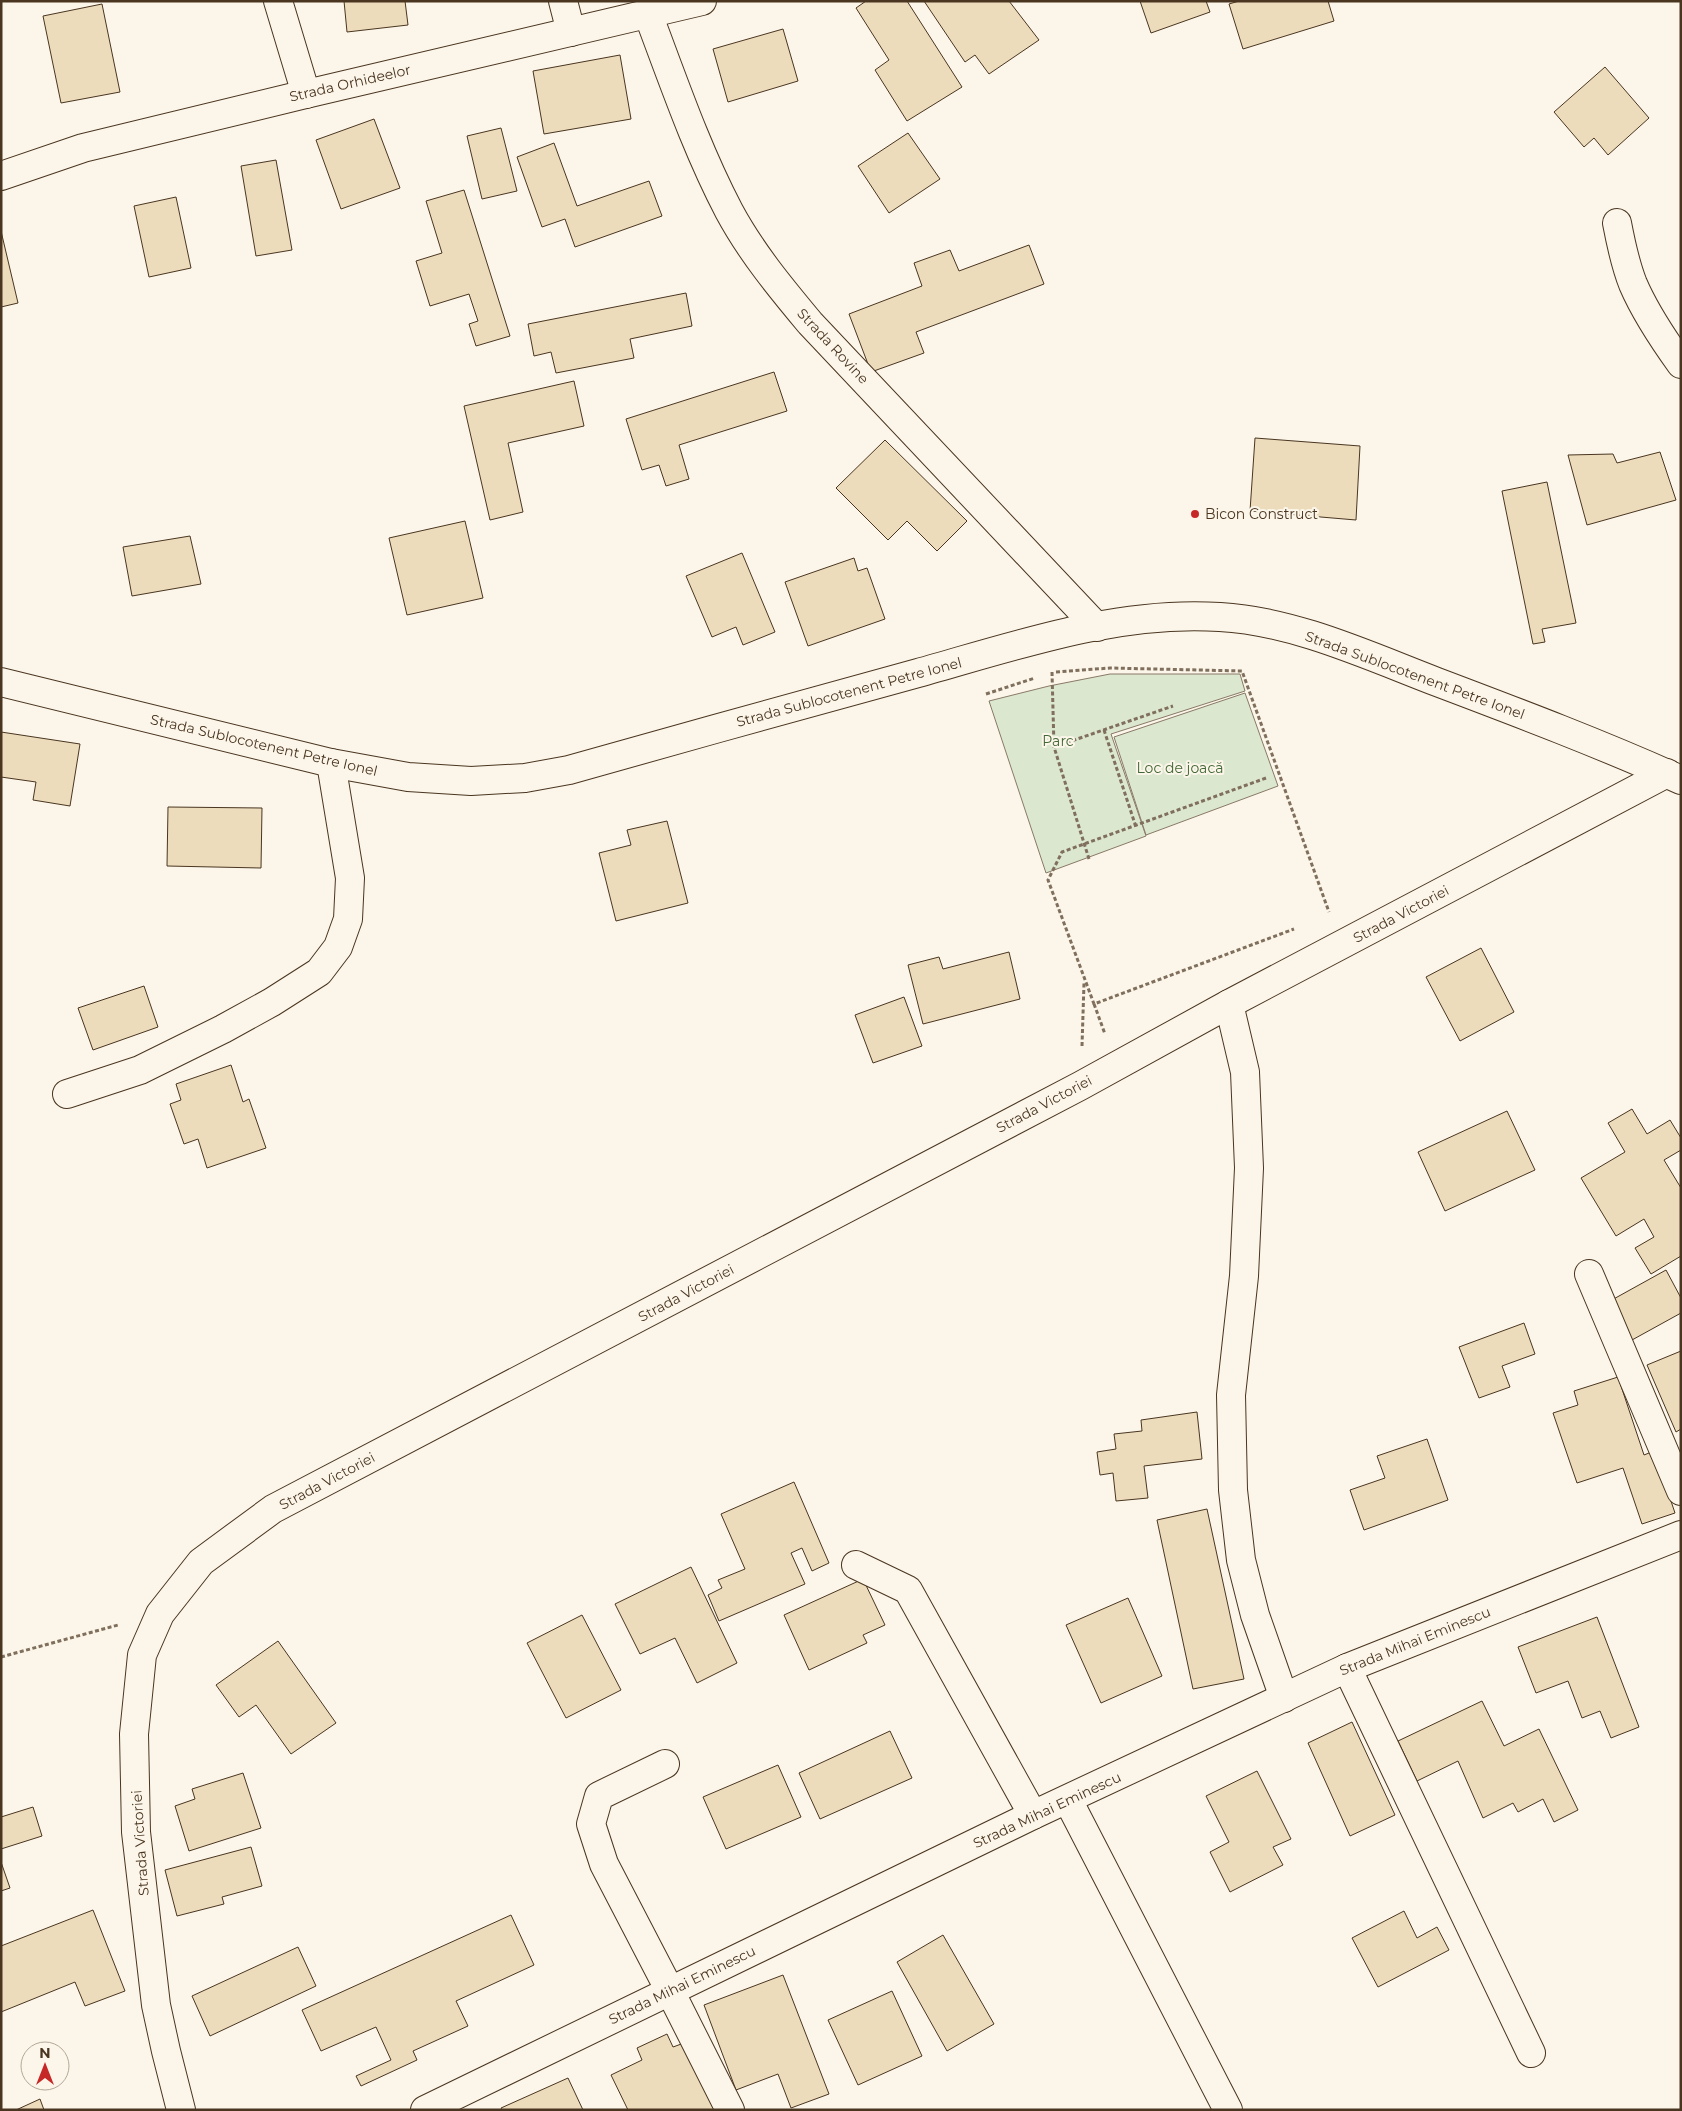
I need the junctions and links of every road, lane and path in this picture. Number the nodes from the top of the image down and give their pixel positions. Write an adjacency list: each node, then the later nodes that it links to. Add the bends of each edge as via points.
1 (278, 1): 6 (street)
2 (563, 1): 5 (street)
3 (702, 1): 4 (street, Strada Orhideelor)
4 (648, 14): 5 (street, Strada Orhideelor); 10 (street, Strada Rovine, via 700,151 730,212 766,270 810,322)
5 (571, 32): 6 (street, Strada Orhideelor)
6 (306, 94): 7 (street, Strada Orhideelor, via 83,148)
7 (1, 176)
8 (1617, 223): 9 (street, via 1633,284 1651,319)
9 (1681, 364)
10 (1096, 627): 11 (street, Strada Sublocotenent Petre Ionel); 19 (street, Strada Sublocotenent Petre Ionel, via 1176,617 1222,617 1267,624 1367,654)
11 (1036, 640): 12 (path); 18 (street, Strada Sublocotenent Petre Ionel, via 569,770 525,778 408,777)
12 (1052, 672): 14 (path); 17 (path); 24 (path, via 1110,668 1242,670)
13 (1, 682): 18 (street, Strada Sublocotenent Petre Ionel)
14 (986, 694)
15 (1174, 706): 16 (path)
16 (1104, 730): 17 (path); 21 (path)
17 (1054, 747): 22 (path)
18 (330, 763): 29 (street, via 350,878 348,919 338,947 319,972 223,1029 140,1070)
19 (1676, 773): 27 (street, Strada Victoriei)
20 (1266, 778): 21 (path)
21 (1136, 827): 22 (path)
22 (1085, 844): 23 (path); 26 (path, via 1062,852 1048,880)
23 (1089, 859)
24 (1330, 915)
25 (1303, 925): 26 (path, via 1094,1004)
26 (1085, 980): 28 (path)
27 (1229, 1004): 28 (street, Strada Victoriei); 37 (street, via 1245,1072 1249,1168 1244,1276 1231,1395 1233,1490 1241,1560 1255,1615)
28 (1080, 1086): 34 (street, Strada Victoriei, via 273,1509 201,1562)
29 (67, 1094)
30 (1590, 1274): 31 (street)
31 (1681, 1491)
32 (1681, 1535): 36 (street, Strada Mihai Eminescu)
33 (856, 1565): 40 (street, via 908,1590)
34 (160, 1614): 35 (path); 43 (street, Strada Victoriei, via 142,1655 134,1734 136,1832 156,2005)
35 (1, 1657)
36 (1347, 1668): 37 (street, Strada Mihai Eminescu); 42 (street)
37 (1284, 1698): 39 (street, Strada Mihai Eminescu)
38 (665, 1764): 41 (street, via 598,1796 591,1824 604,1864)
39 (1068, 1800): 40 (street, Strada Mihai Eminescu); 46 (street)
40 (1033, 1816): 41 (street, Strada Mihai Eminescu)
41 (670, 1991): 44 (street, Strada Mihai Eminescu); 45 (street)
42 (1531, 2053)
43 (174, 2104)
44 (425, 2110)
45 (730, 2110)
46 (1228, 2110)

